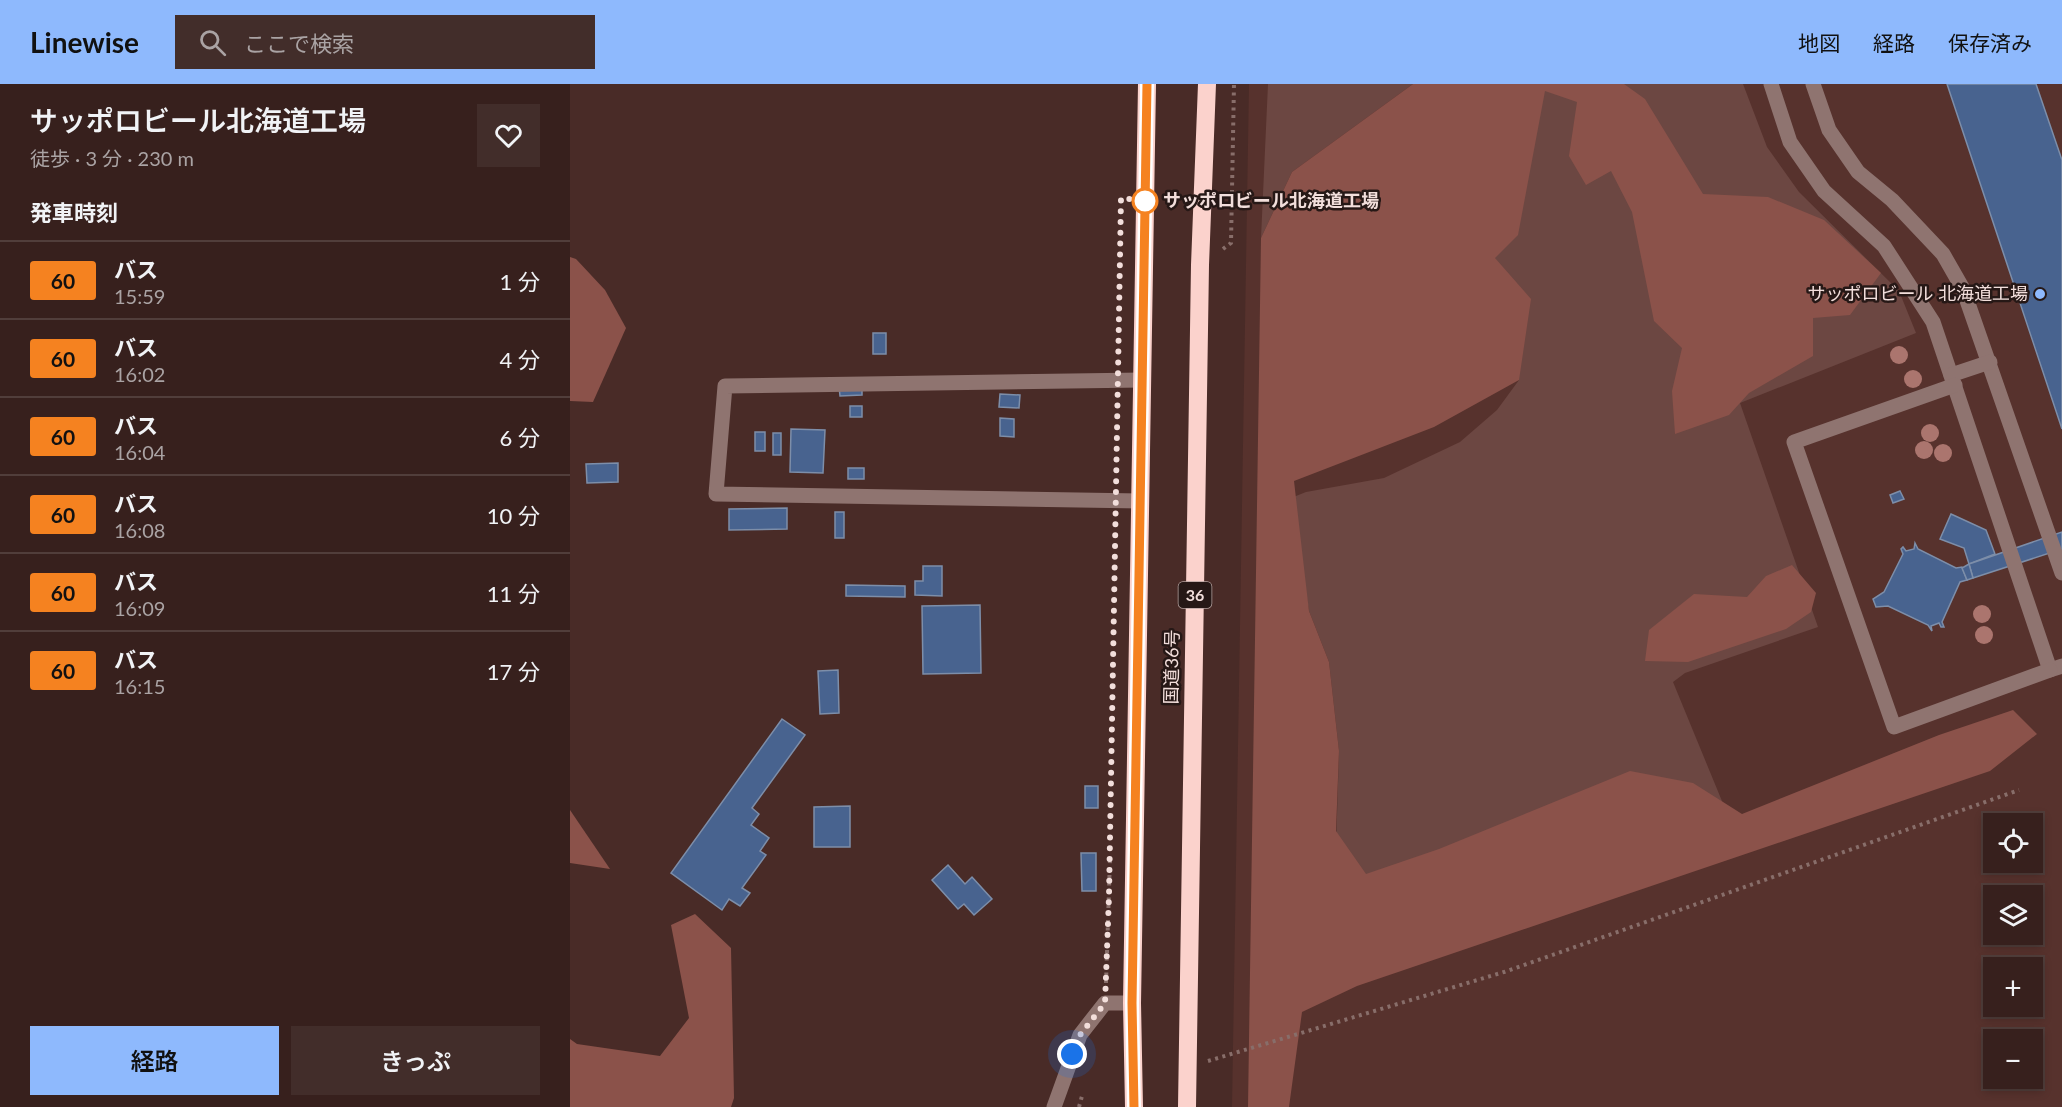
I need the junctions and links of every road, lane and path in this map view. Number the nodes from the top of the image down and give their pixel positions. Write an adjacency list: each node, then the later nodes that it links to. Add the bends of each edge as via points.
1 (1147, 84): 8 (highway, 国道36号)
2 (1207, 84): 6 (highway, 国道36号 / 36)
3 (1234, 84): 6 (path, via 1231,243)
4 (1773, 84): 9 (street, via 1790,142 1824,192 1884,246 1933,322)
5 (1814, 84): 7 (street, via 1829,130 1858,172 1892,200 1943,254 1964,289)
6 (1200, 265): 17 (highway, 国道36号 / 36)
7 (1990, 362): 9 (street); 11 (street)
8 (1142, 380): 10 (highway, 国道36号); 10 (street, via 725,386 716,494)
9 (1953, 380): 12 (street); 12 (street, via 1794,442 1894,728)
10 (1141, 501): 16 (highway, 国道36号)
11 (2062, 573)
12 (2056, 668)
13 (2019, 790): 17 (path, via 1504,972)
14 (1110, 847): 15 (path)
15 (1105, 1003): 16 (street); 19 (street, via 1080,1035)
16 (1132, 1003): 21 (highway, 国道36号)
17 (1187, 1067): 22 (highway, 国道36号 / 36)
18 (1085, 1084): 20 (path)
19 (1054, 1107)
20 (1079, 1107)
21 (1134, 1107)
22 (1187, 1107)

